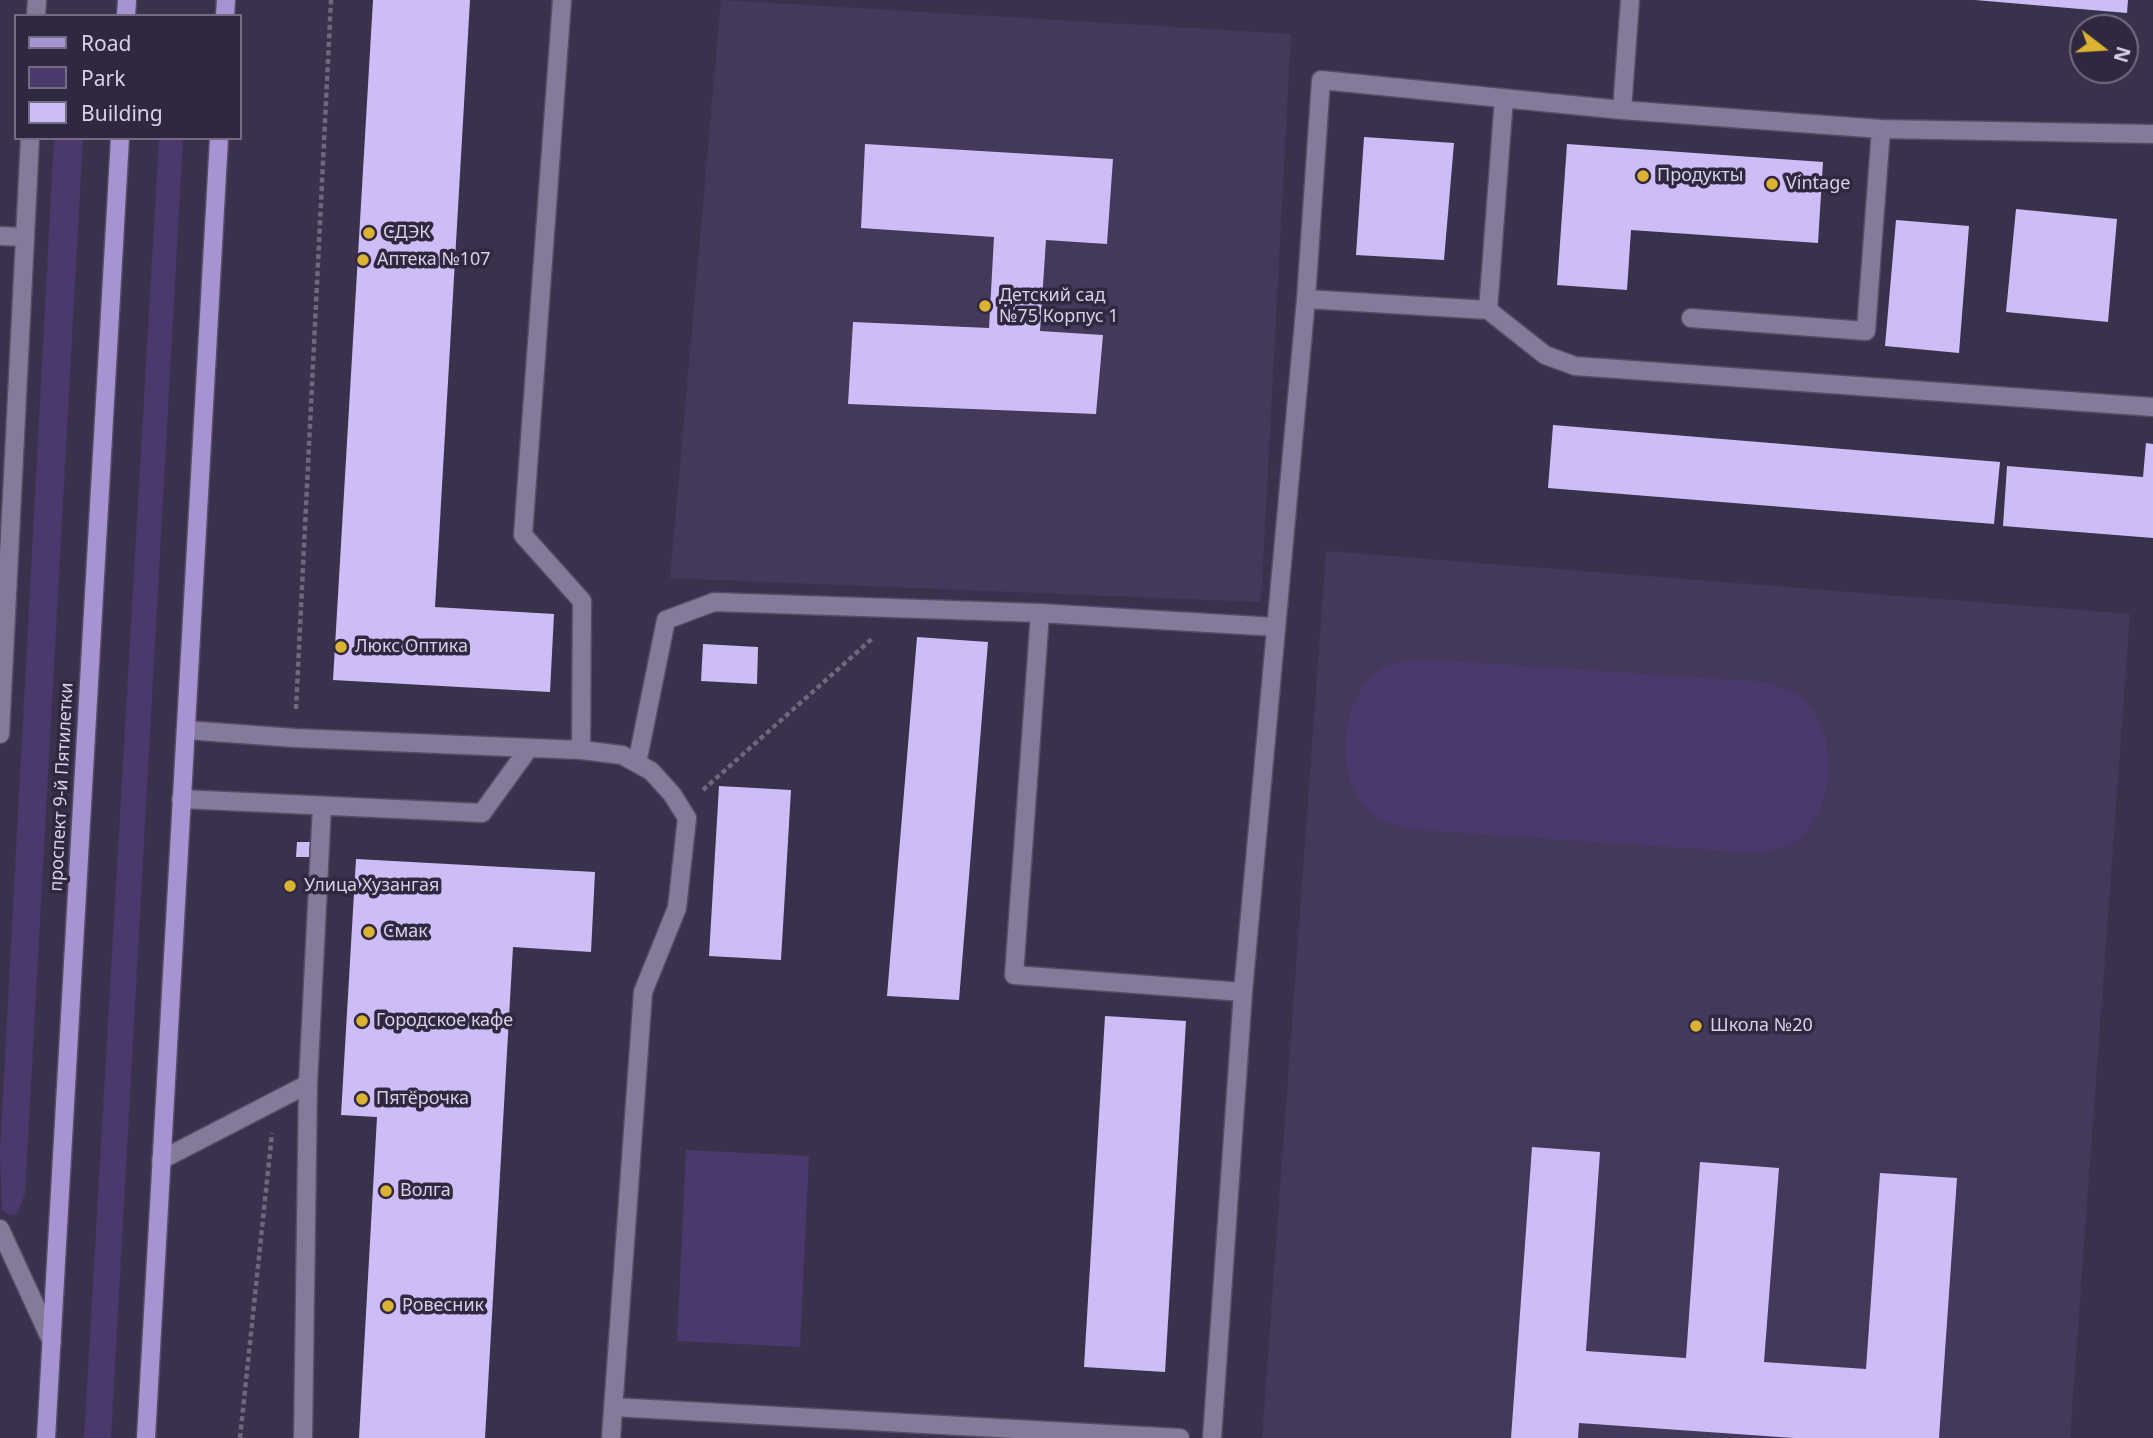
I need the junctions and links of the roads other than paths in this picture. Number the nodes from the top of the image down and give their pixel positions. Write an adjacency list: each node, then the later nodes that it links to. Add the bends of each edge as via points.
1 (562, 0): 22 (lane, via 523,535 582,601)
2 (1630, 0): 4 (lane)
3 (1504, 98): 4 (lane); 12 (lane, via 1321,80); 13 (lane)
4 (1622, 110): 5 (lane)
5 (1881, 129): 6 (lane); 14 (lane, via 1866,331)
6 (2153, 134)
7 (30, 140): 11 (lane)
8 (120, 140): 30 (main road, проспект 9-й Пятилетки)
9 (219, 140): 19 (main road)
10 (0, 236): 11 (lane)
11 (25, 237): 18 (lane)
12 (1306, 299): 13 (lane); 17 (lane)
13 (1488, 310): 15 (lane, via 1545,355 1575,366)
14 (1691, 318)
15 (2153, 407)
16 (1040, 613): 17 (lane); 23 (lane, via 714,602 666,620); 26 (lane, via 1014,975)
17 (1276, 627): 26 (lane)
18 (0, 718): 20 (lane)
19 (186, 730): 21 (lane); 24 (main road)
20 (0, 734)
21 (529, 748): 22 (lane); 25 (lane, via 482,813)
22 (581, 750): 23 (lane, via 622,755)
23 (637, 763): 31 (lane, via 672,794 687,818 677,908 643,992)
24 (181, 799): 25 (lane); 28 (main road)
25 (322, 806): 27 (lane)
26 (1243, 992): 37 (lane)
27 (308, 1084): 28 (lane); 34 (lane)
28 (161, 1160): 33 (main road)
29 (0, 1229): 30 (lane)
30 (52, 1342): 32 (main road, проспект 9-й Пятилетки)
31 (613, 1407): 35 (lane); 36 (lane)
32 (46, 1438)
33 (146, 1438)
34 (303, 1438)
35 (611, 1438)
36 (1180, 1438)
37 (1212, 1438)

